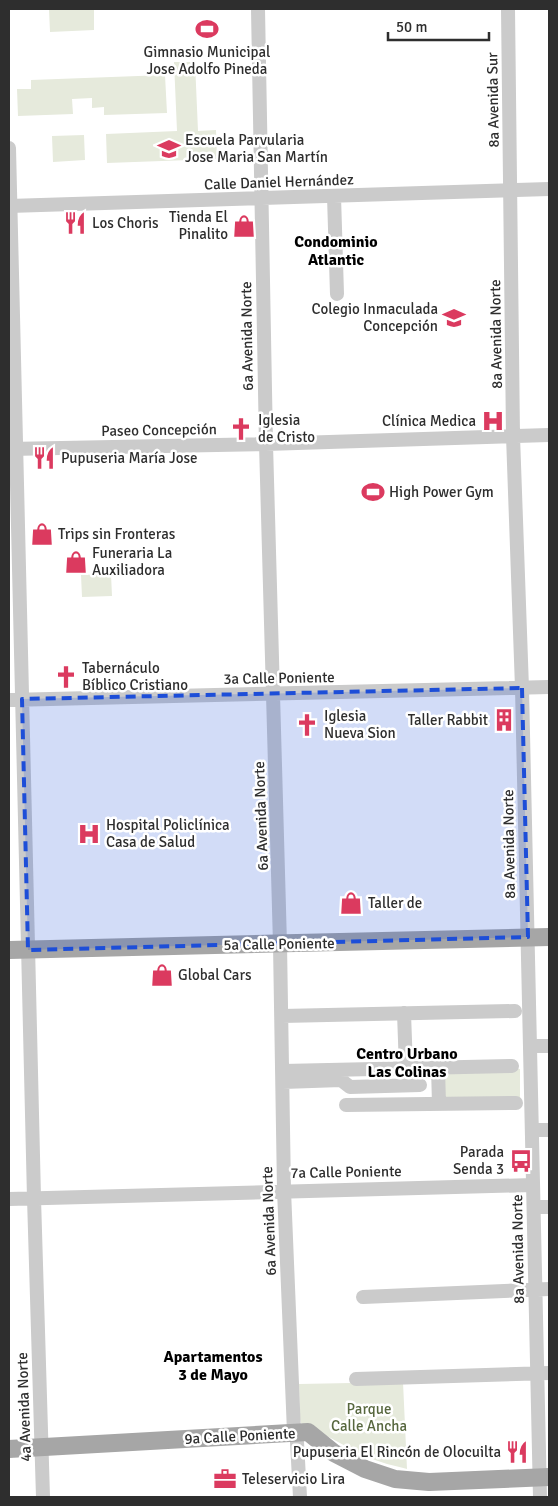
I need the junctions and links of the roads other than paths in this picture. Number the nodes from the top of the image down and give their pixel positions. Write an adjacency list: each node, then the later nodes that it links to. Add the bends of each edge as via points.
1 (258, 9): 7 (street, 6a Avenida Norte)
2 (508, 9): 5 (street, 8a Avenida Sur)
3 (9, 148): 8 (street, 4a Avenida Norte)
4 (549, 190): 5 (street, Calle Daniel Hernández)
5 (511, 191): 6 (street, Calle Daniel Hernández); 11 (street, 8a Avenida Norte)
6 (334, 196): 7 (street, Calle Daniel Hernández); 9 (street)
7 (261, 198): 8 (street, Calle Daniel Hernández); 12 (street, 6a Avenida Norte)
8 (10, 206): 13 (street, 4a Avenida Norte)
9 (337, 294)
10 (549, 435): 11 (street, Paseo Concepción)
11 (513, 436): 12 (street, Paseo Concepción); 15 (street, 8a Avenida Norte)
12 (266, 444): 13 (street, Paseo Concepción); 16 (street, 6a Avenida Norte)
13 (12, 449): 17 (street, 4a Avenida Norte)
14 (549, 687): 15 (street, 3a Calle Poniente)
15 (522, 688): 16 (street, 3a Calle Poniente); 18 (street, 8a Avenida Norte)
16 (274, 694): 17 (street, 3a Calle Poniente); 20 (street, 6a Avenida Norte)
17 (15, 699): 22 (street, 4a Avenida Norte)
18 (528, 937): 19 (main road, 5a Calle Poniente); 20 (main road, 5a Calle Poniente); 26 (street, 8a Avenida Norte)
19 (549, 937)
20 (280, 944): 22 (main road, 5a Calle Poniente); 25 (street, 6a Avenida Norte)
21 (9, 950): 22 (main road, 5a Calle Poniente)
22 (28, 950): 40 (street, 4a Avenida Norte)
23 (515, 1011): 24 (street)
24 (404, 1013): 25 (street); 29 (street)
25 (282, 1016): 31 (street, 6a Avenida Norte)
26 (530, 1046): 27 (street); 36 (street, 8a Avenida Norte)
27 (549, 1046)
28 (512, 1066): 30 (street)
29 (406, 1068): 30 (street); 31 (street)
30 (438, 1068): 34 (street)
31 (283, 1077): 32 (street, via 341,1080 350,1087); 39 (street, 6a Avenida Norte)
32 (420, 1085)
33 (516, 1103): 34 (street)
34 (439, 1104): 35 (street)
35 (346, 1105)
36 (532, 1130): 37 (street); 38 (street, 8a Avenida Norte)
37 (549, 1130)
38 (533, 1185): 39 (street, 7a Calle Poniente); 42 (street, 8a Avenida Norte)
39 (284, 1190): 40 (street, 7a Calle Poniente); 48 (street, 6a Avenida Norte)
40 (34, 1198): 41 (street, 7a Calle Poniente); 49 (street, 4a Avenida Norte)
41 (9, 1199)
42 (534, 1207): 43 (street); 44 (street, 8a Avenida Norte)
43 (549, 1207)
44 (542, 1289): 45 (street); 46 (street, 8a Avenida Norte)
45 (363, 1297)
46 (543, 1373): 47 (street); 51 (street, 8a Avenida Norte)
47 (356, 1379)
48 (295, 1437): 49 (main road, 9a Calle Poniente); 51 (main road, 9a Calle Poniente, via 308,1432 334,1452 365,1469 394,1479 428,1482); 53 (street, 6a Avenida Norte)
49 (41, 1448): 50 (main road, 9a Calle Poniente); 52 (street, 4a Avenida Norte)
50 (9, 1449)
51 (545, 1478): 54 (street, 8a Avenida Norte)
52 (43, 1497)
53 (300, 1497)
54 (540, 1497)

